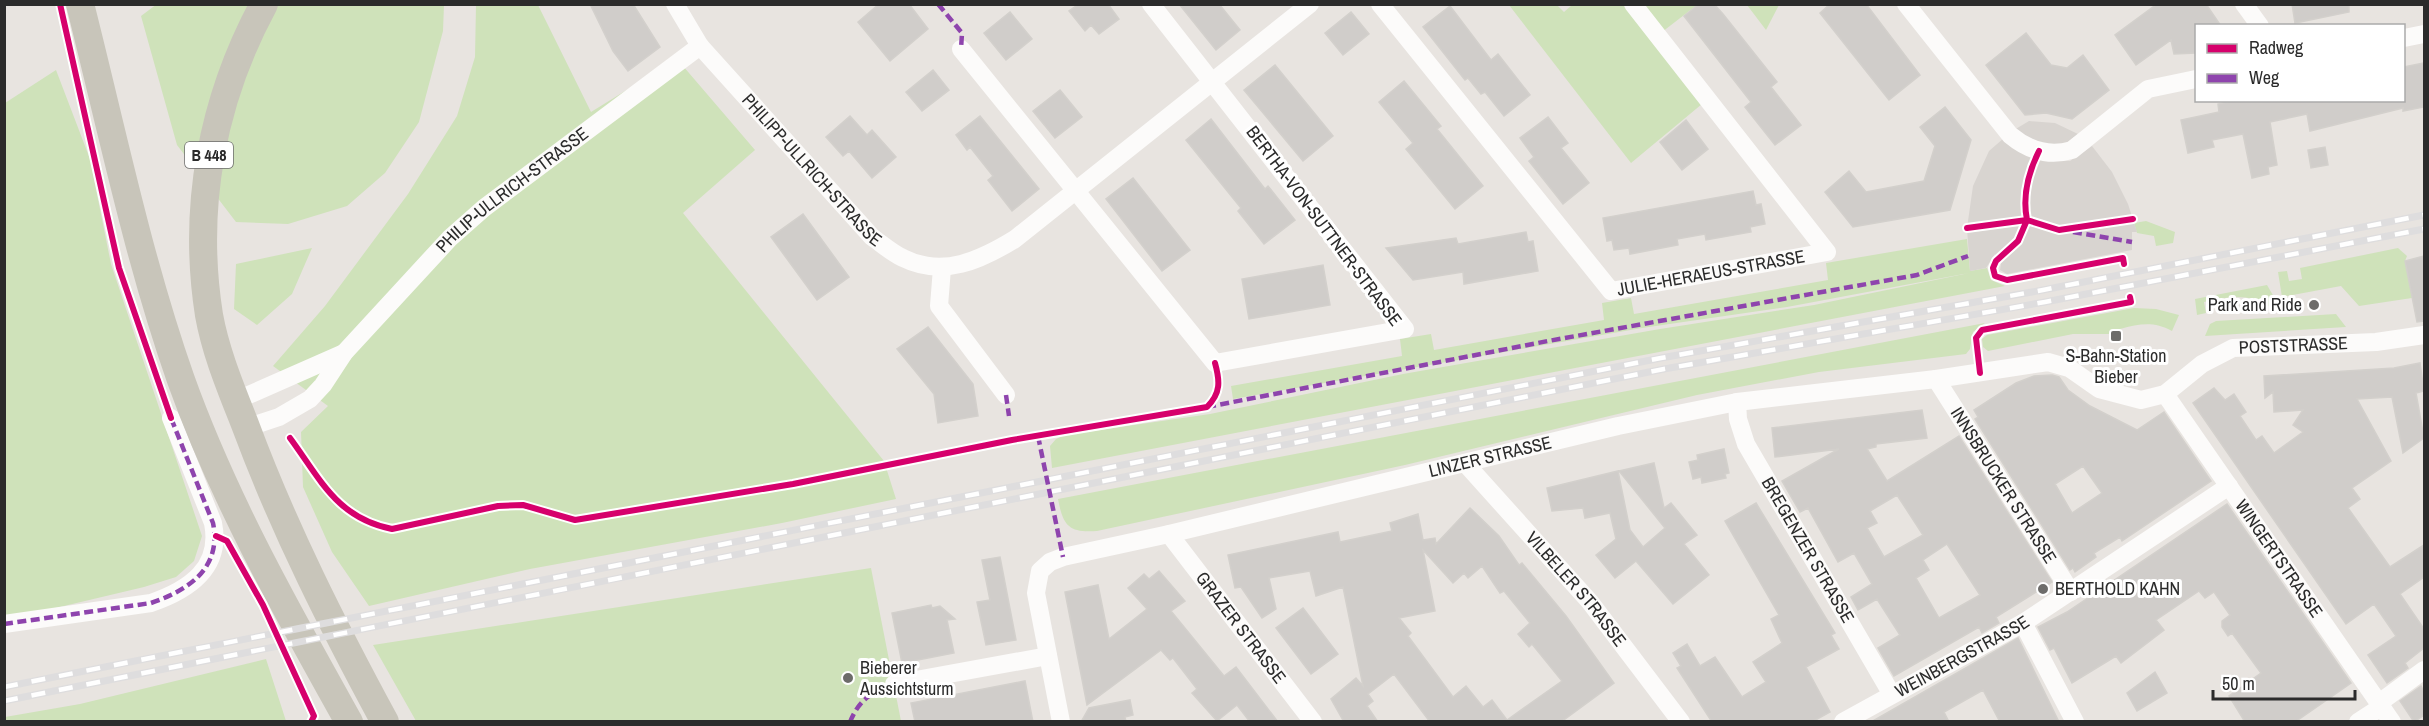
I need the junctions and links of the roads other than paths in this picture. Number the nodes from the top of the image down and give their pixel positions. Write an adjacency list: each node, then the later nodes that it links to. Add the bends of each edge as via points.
1 (80, 4): 27 (main road, via 148,277)
2 (264, 4): 24 (main road, B 448, via 222,100 204,200 210,316)
3 (675, 4): 13 (street, PHILIPP-ULLRICH-STRASSE)
4 (1151, 4): 16 (street)
5 (1310, 4): 16 (street, PHILIPP-ULLRICH-STRASSE)
6 (1380, 4): 7 (street, JULIE-HERAEUS-STRASSE, via 1611,291 1827,252)
7 (1634, 4)
8 (1906, 4): 15 (street, via 2010,135 2039,151 2072,150 2148,89)
9 (2244, 4): 10 (street)
10 (2259, 24)
11 (2424, 34): 12 (street)
12 (2405, 38)
13 (700, 46): 18 (street, PHILIPP-ULLRICH-STRASSE, via 872,237 904,259); 20 (street, PHILIP-ULLRICH-STRASSE, via 484,208 450,238)
14 (961, 49): 17 (street)
15 (2195, 79)
16 (1213, 81): 17 (street, PHILIPP-ULLRICH-STRASSE); 17 (street, BERTHA-VON-SUTTNER-STRASSE, via 1404,329 1215,363)
17 (1076, 191): 18 (street, PHILIPP-ULLRICH-STRASSE, via 981,260)
18 (942, 268): 23 (street, via 939,306)
19 (2424, 335): 22 (street, POSTSTRASSE, via 2376,342 2233,348 2202,364)
20 (344, 353): 24 (street, PHILIP-ULLRICH-STRASSE); 28 (street, PHILIP-ULLRICH-STRASSE, via 310,399 279,417)
21 (1936, 379): 22 (street, POSTSTRASSE, via 2048,362 2069,368 2117,395 2141,400); 25 (street, LINZER STRASSE); 32 (street, INNSBRUCKER STRASSE)
22 (2165, 394): 30 (street, WINGERTSTRASSE)
23 (1006, 395)
24 (235, 401): 27 (main road); 28 (main road, B 448)
25 (1737, 402): 29 (street, LINZER STRASSE); 38 (street, BREGENZER STRASSE, via 1746,444)
26 (171, 418): 34 (street, via 216,536 212,554 192,585 151,603)
27 (199, 428): 28 (main road); 40 (main road, via 223,485)
28 (246, 428): 41 (main road, B 448, via 318,595)
29 (1465, 463): 31 (street, LINZER STRASSE); 44 (street, VILBELER STRASSE, via 1590,602)
30 (2229, 486): 32 (street, WEINBERGSTRASSE); 39 (street, WINGERTSTRASSE)
31 (1169, 534): 35 (street, LINZER STRASSE, via 1050,562 1040,571 1036,593); 43 (street, GRAZER STRASSE)
32 (2070, 592): 33 (street, WEINBERGSTRASSE)
33 (2023, 623): 38 (street, WEINBERGSTRASSE); 46 (street)
34 (4, 624)
35 (1047, 656): 37 (street); 42 (street)
36 (2424, 670): 39 (street)
37 (894, 684)
38 (1891, 693): 45 (street, WEINBERGSTRASSE)
39 (2384, 710): 47 (street)
40 (349, 722)
41 (385, 722)
42 (1061, 722)
43 (1313, 722)
44 (1681, 722)
45 (1843, 722)
46 (2075, 722)
47 (2358, 722)

